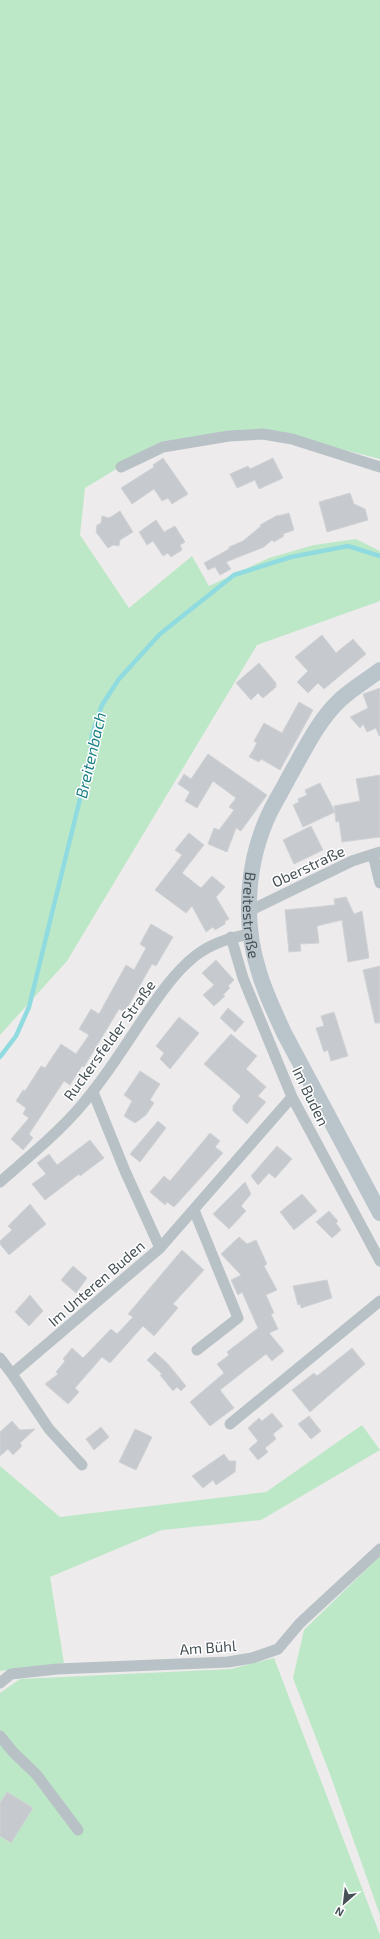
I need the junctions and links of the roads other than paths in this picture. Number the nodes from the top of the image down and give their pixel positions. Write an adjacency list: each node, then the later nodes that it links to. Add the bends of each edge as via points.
1 (380, 466): 2 (street, via 292,438 263,434 229,436 163,447)
2 (121, 467)
3 (380, 670): 6 (street, Breitestraße, via 341,699 326,715 270,812 254,858)
4 (377, 854): 5 (street); 6 (street, Oberstraße, via 352,861)
5 (380, 883)
6 (249, 911): 7 (street, Breitestraße)
7 (251, 934): 8 (street, Ruckersfelder Straße); 13 (street, Breitestraße, via 258,972 284,1033)
8 (231, 937): 9 (street, Ruckersfelder Straße, via 201,952 164,988); 10 (street, Im Buden, via 242,978)
9 (93, 1092): 11 (street, Ruckersfelder Straße, via 58,1132); 14 (street)
10 (292, 1097): 12 (street, Im Unteren Buden); 15 (street, Im Buden)
11 (0, 1182)
12 (194, 1210): 14 (street, Im Unteren Buden); 17 (street, via 238,1318)
13 (380, 1213)
14 (160, 1248): 19 (street, Im Unteren Buden)
15 (380, 1260)
16 (380, 1300): 20 (street)
17 (197, 1350)
18 (0, 1358): 19 (street)
19 (12, 1374): 21 (street, via 48,1429)
20 (230, 1424)
21 (82, 1465)
22 (380, 1549): 23 (street, Am Bühl, via 300,1623 278,1649 265,1654 228,1662 57,1669 20,1673 11,1674)
23 (0, 1683)
24 (0, 1736): 25 (street, via 36,1774)
25 (78, 1830)

